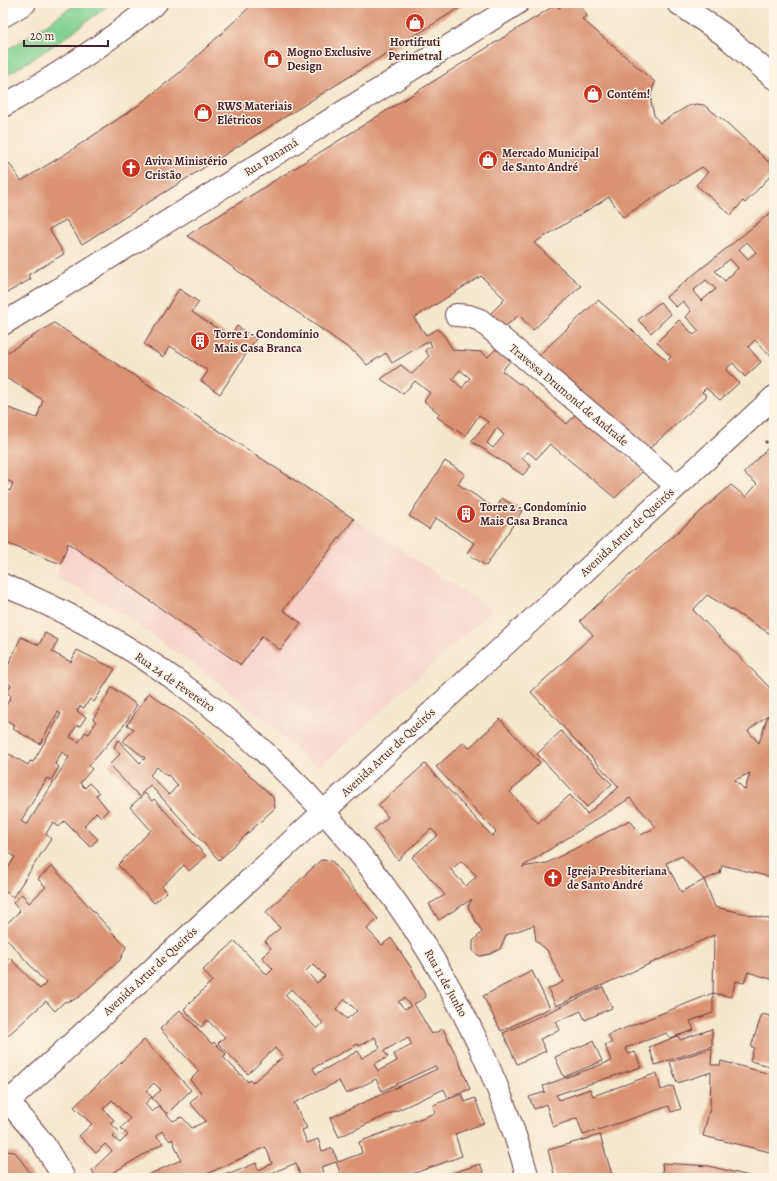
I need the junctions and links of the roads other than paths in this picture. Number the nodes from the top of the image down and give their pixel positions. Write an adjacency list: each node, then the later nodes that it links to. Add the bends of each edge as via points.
1 (25, 3): 6 (main road)
2 (156, 3): 9 (main road, via 89,53)
3 (518, 3): 11 (main road, Rua Panamá)
4 (678, 3): 7 (main road)
5 (697, 3): 7 (main road)
6 (3, 16)
7 (723, 34): 8 (main road)
8 (774, 78)
9 (3, 106)
10 (456, 315): 13 (main road, Travessa Drumond de Andrade, via 480,320)
11 (3, 324)
12 (774, 397): 13 (main road, Avenida Artur de Queirós)
13 (677, 486): 15 (main road, Avenida Artur de Queirós)
14 (3, 584): 15 (main road, Rua 24 de Fevereiro, via 104,634 184,686 249,738)
15 (323, 812): 16 (main road, Avenida Artur de Queirós); 18 (main road, Rua 11 de Junho, via 381,882 442,975 487,1063 507,1112)
16 (5, 1101): 17 (main road, via 43,1143)
17 (64, 1178)
18 (528, 1178)

